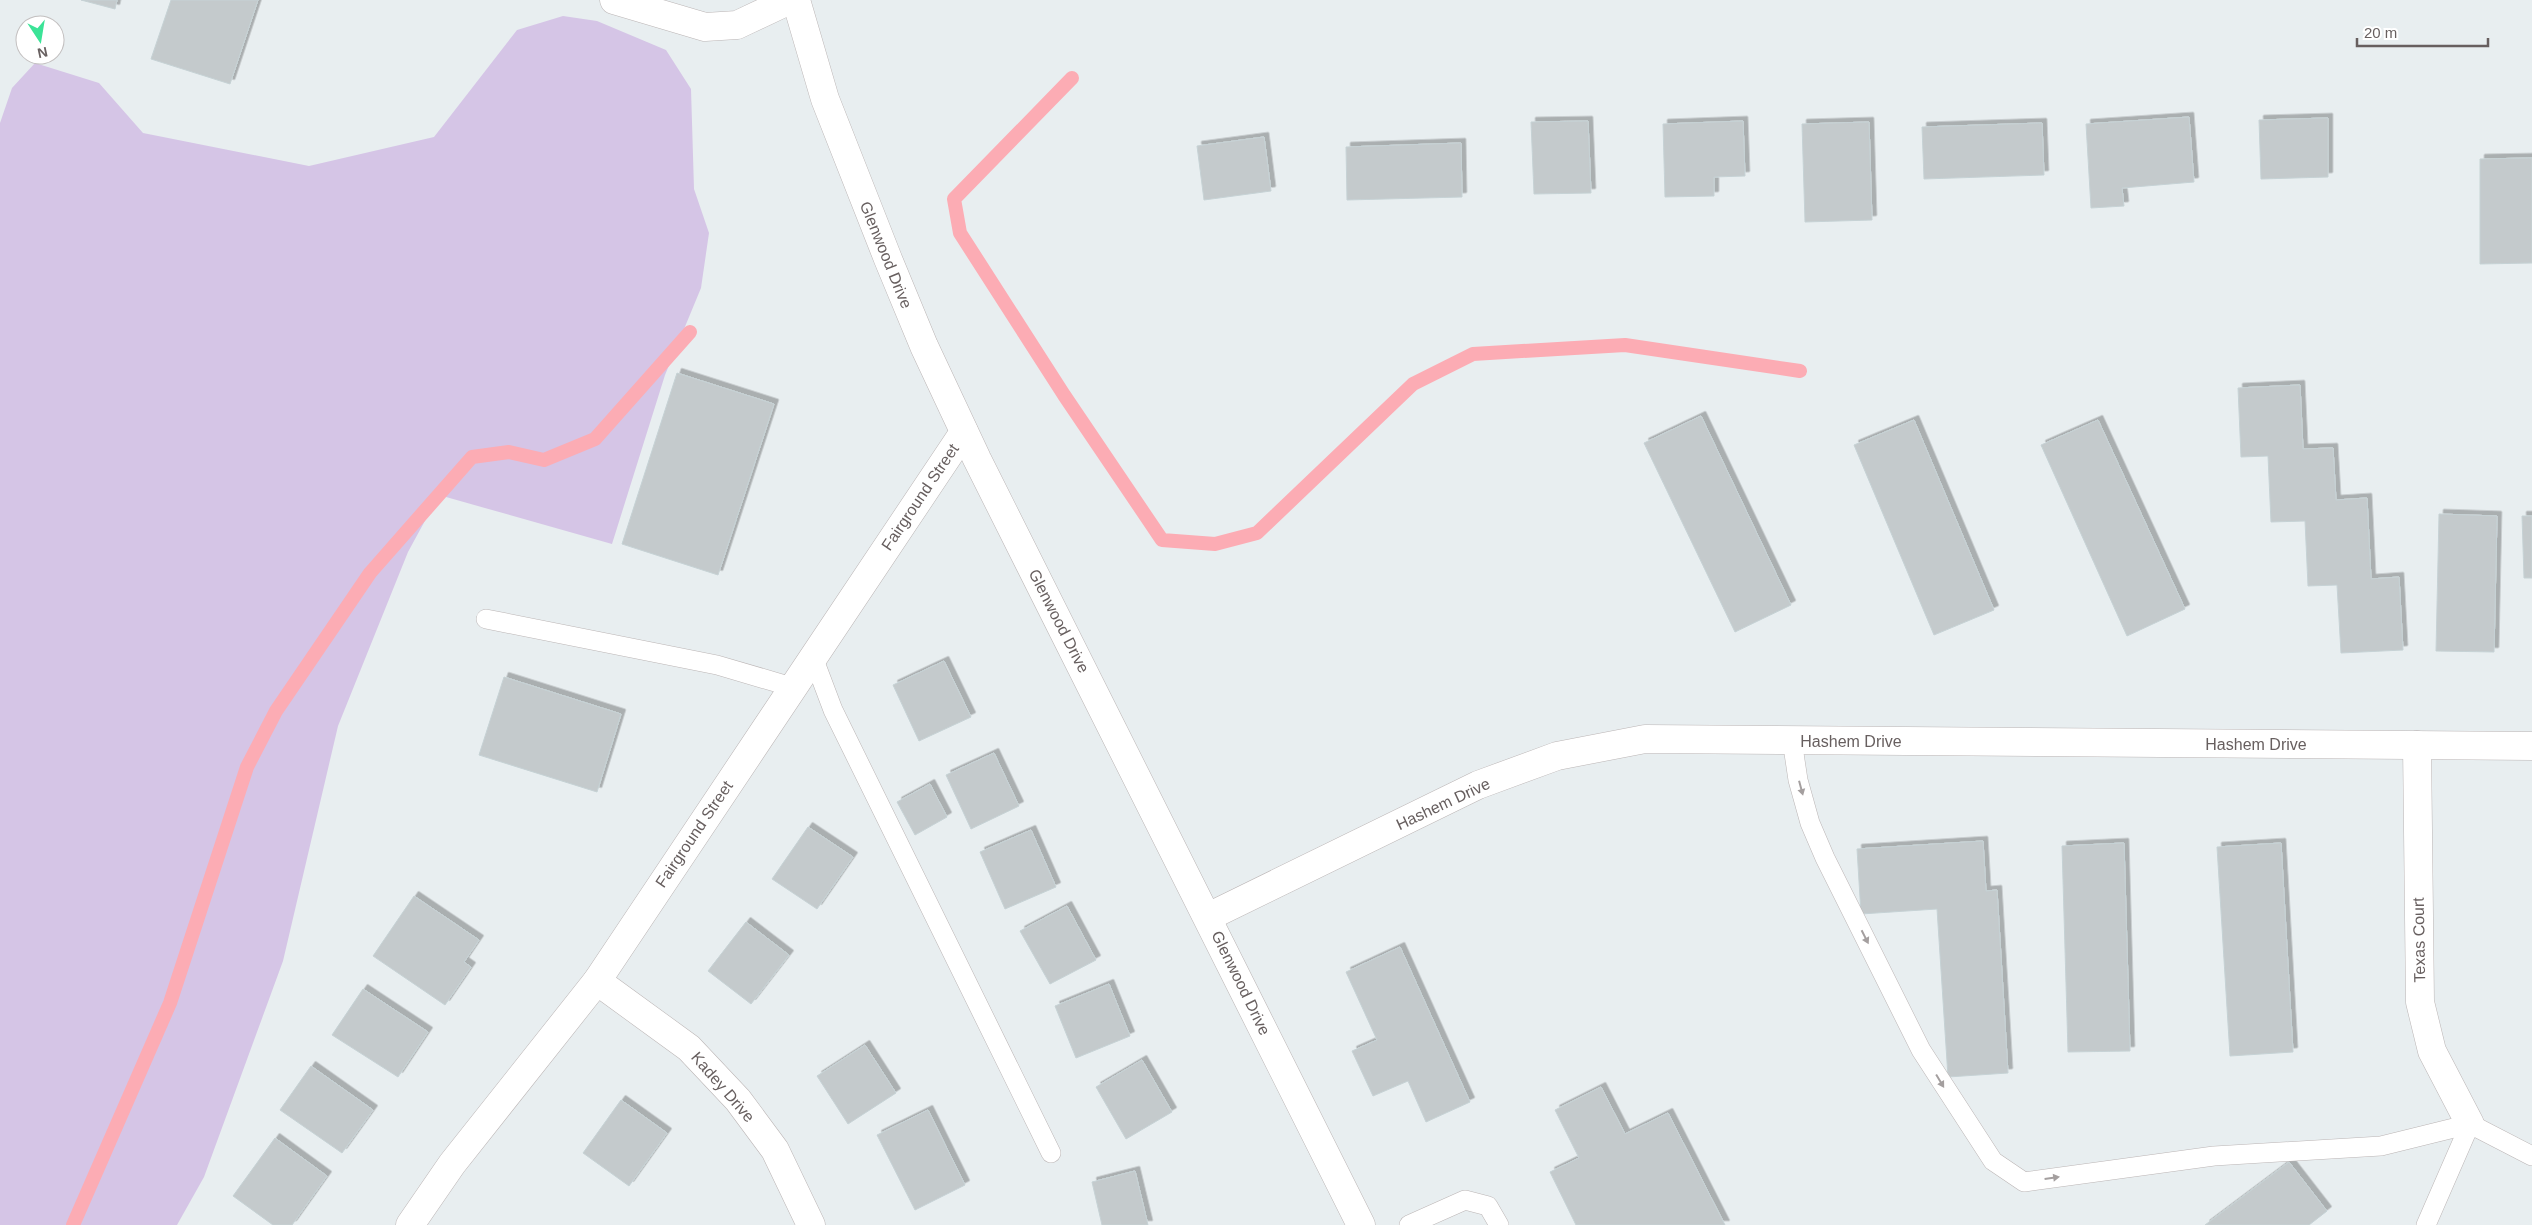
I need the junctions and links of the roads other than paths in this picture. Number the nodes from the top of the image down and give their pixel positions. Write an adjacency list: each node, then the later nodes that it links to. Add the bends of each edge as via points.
1 (614, 0): 2 (street, via 705,27 736,25)
2 (790, 0)
3 (796, 0): 4 (street, Glenwood Drive, via 828,108 920,337)
4 (964, 432): 6 (street, Fairground Street); 11 (street, Glenwood Drive)
5 (486, 619): 7 (lane, via 717,664)
6 (813, 657): 7 (street, Fairground Street); 14 (lane, via 838,719)
7 (792, 687): 12 (street, Fairground Street)
8 (1792, 740): 9 (street, Hashem Drive); 11 (street, Hashem Drive, via 1645,739 1558,756 1478,785); 13 (lane, one-way to 13, via 1798,780 1810,823 1921,1050 1993,1161 2024,1182 2214,1156 2380,1146)
9 (2417, 745): 10 (street, Hashem Drive); 13 (street, Texas Court, via 2420,1002 2432,1051)
10 (2532, 746)
11 (1208, 917): 18 (street, Glenwood Drive)
12 (597, 981): 16 (street, Fairground Street, via 452,1164); 17 (street, Kadey Drive, via 689,1048 738,1100 775,1150)
13 (2470, 1124): 15 (lane); 21 (lane)
14 (1050, 1153)
15 (2532, 1156)
16 (410, 1225)
17 (811, 1225)
18 (1361, 1225)
19 (1409, 1225): 20 (lane, via 1465,1200 1488,1206)
20 (1499, 1225)
21 (2426, 1225)

